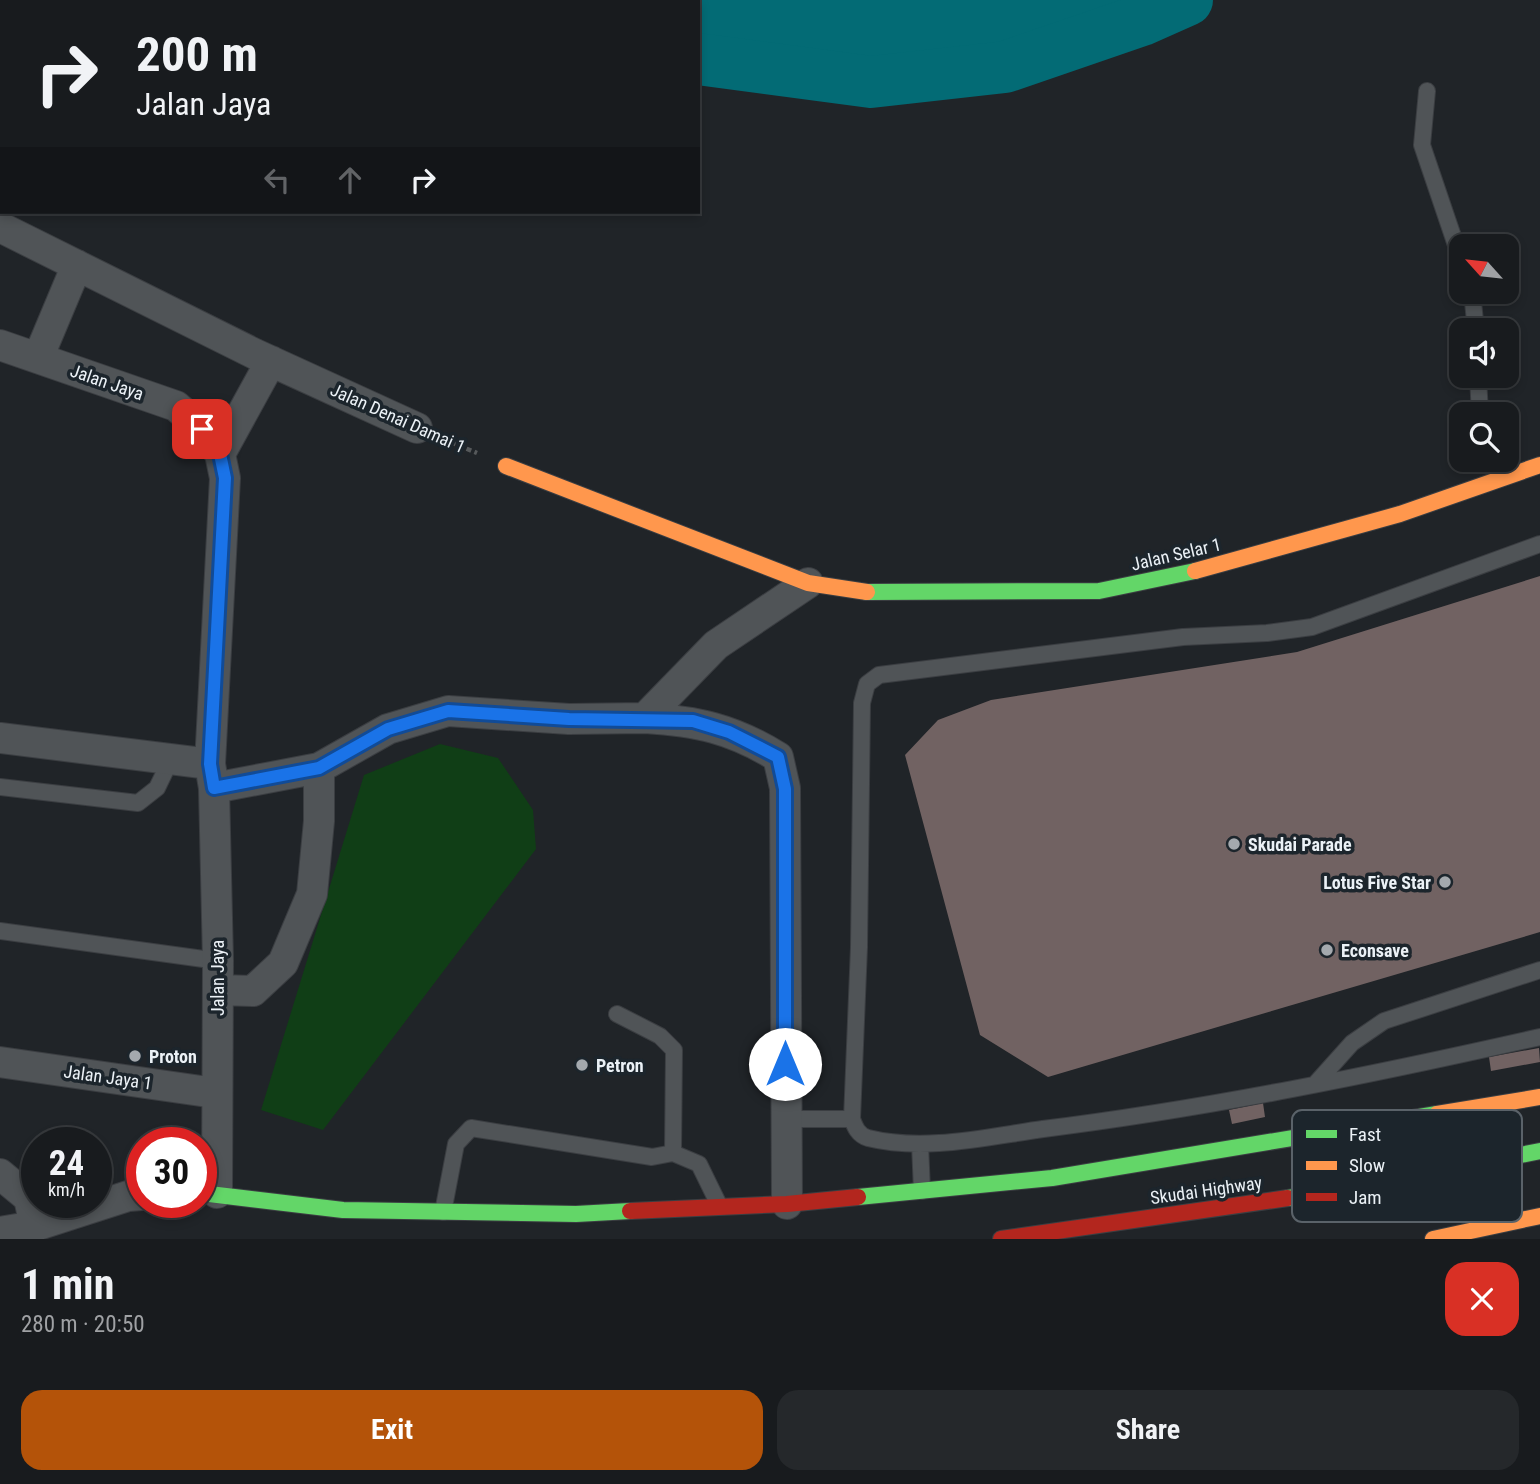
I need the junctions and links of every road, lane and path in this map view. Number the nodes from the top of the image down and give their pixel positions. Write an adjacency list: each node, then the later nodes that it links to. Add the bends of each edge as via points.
1 (1427, 91): 3 (lane, via 1422,145)
2 (0, 227): 4 (street, Jalan Denai Damai 1)
3 (1453, 234)
4 (75, 270): 6 (street); 7 (street, Jalan Denai Damai 1)
5 (0, 345): 6 (street, Jalan Jaya)
6 (38, 358): 9 (street, Jalan Jaya, via 176,406 202,429)
7 (268, 366): 8 (street, Jalan Denai Damai 1); 9 (street)
8 (417, 428): 11 (path, Jalan Denai Damai 1)
9 (220, 454): 18 (street, Jalan Jaya, via 225,478)
10 (1540, 465): 13 (main road, Jalan Selar 1, via 1485,478 1400,514 1206,569 1099,590 889,594)
11 (506, 466): 13 (main road)
12 (1540, 544): 31 (lane, via 1311,627 998,659 880,675 867,684 862,702)
13 (808, 583): 14 (street, via 716,645)
14 (645, 719): 17 (street, via 448,711 388,729); 30 (street, via 693,721 778,757 785,789)
15 (0, 738): 16 (street)
16 (170, 759): 18 (street); 19 (lane, via 157,788 138,803)
17 (319, 768): 18 (street); 22 (street, via 312,894 283,963 253,991)
18 (212, 776): 22 (street, Jalan Jaya)
19 (0, 786)
20 (0, 931): 22 (lane)
21 (1540, 970): 26 (lane, via 1384,1021 1352,1043)
22 (218, 975): 27 (street, Jalan Jaya)
23 (617, 1014): 36 (lane, via 660,1036 674,1049)
24 (1540, 1037): 26 (lane)
25 (0, 1062): 27 (street, Jalan Jaya 1)
26 (1317, 1082): 34 (lane, via 1174,1112)
27 (215, 1093): 32 (street, Jalan Jaya)
28 (1540, 1097): 29 (main road)
29 (1465, 1110)
30 (785, 1119): 31 (lane); 43 (street)
31 (852, 1119): 34 (lane, via 866,1137)
32 (213, 1127)
33 (1292, 1140): 39 (main road, via 1052,1178)
34 (922, 1144): 39 (lane)
35 (1540, 1151): 37 (main road, Skudai Highway)
36 (673, 1153): 44 (lane, via 699,1164); 45 (lane, via 652,1157 471,1128 456,1144)
37 (1522, 1155)
38 (0, 1174): 49 (street, via 29,1198)
39 (924, 1191): 43 (main road)
40 (217, 1194): 45 (main road, via 342,1210)
41 (126, 1197): 49 (street)
42 (1292, 1197): 51 (main road, Skudai Highway)
43 (787, 1204): 44 (main road)
44 (719, 1206): 45 (main road, via 576,1214)
45 (443, 1212)
46 (1540, 1216): 47 (main road)
47 (1522, 1220)
48 (1512, 1222): 52 (main road)
49 (35, 1226): 50 (street)
50 (0, 1232)
51 (1001, 1239)
52 (1433, 1239)

